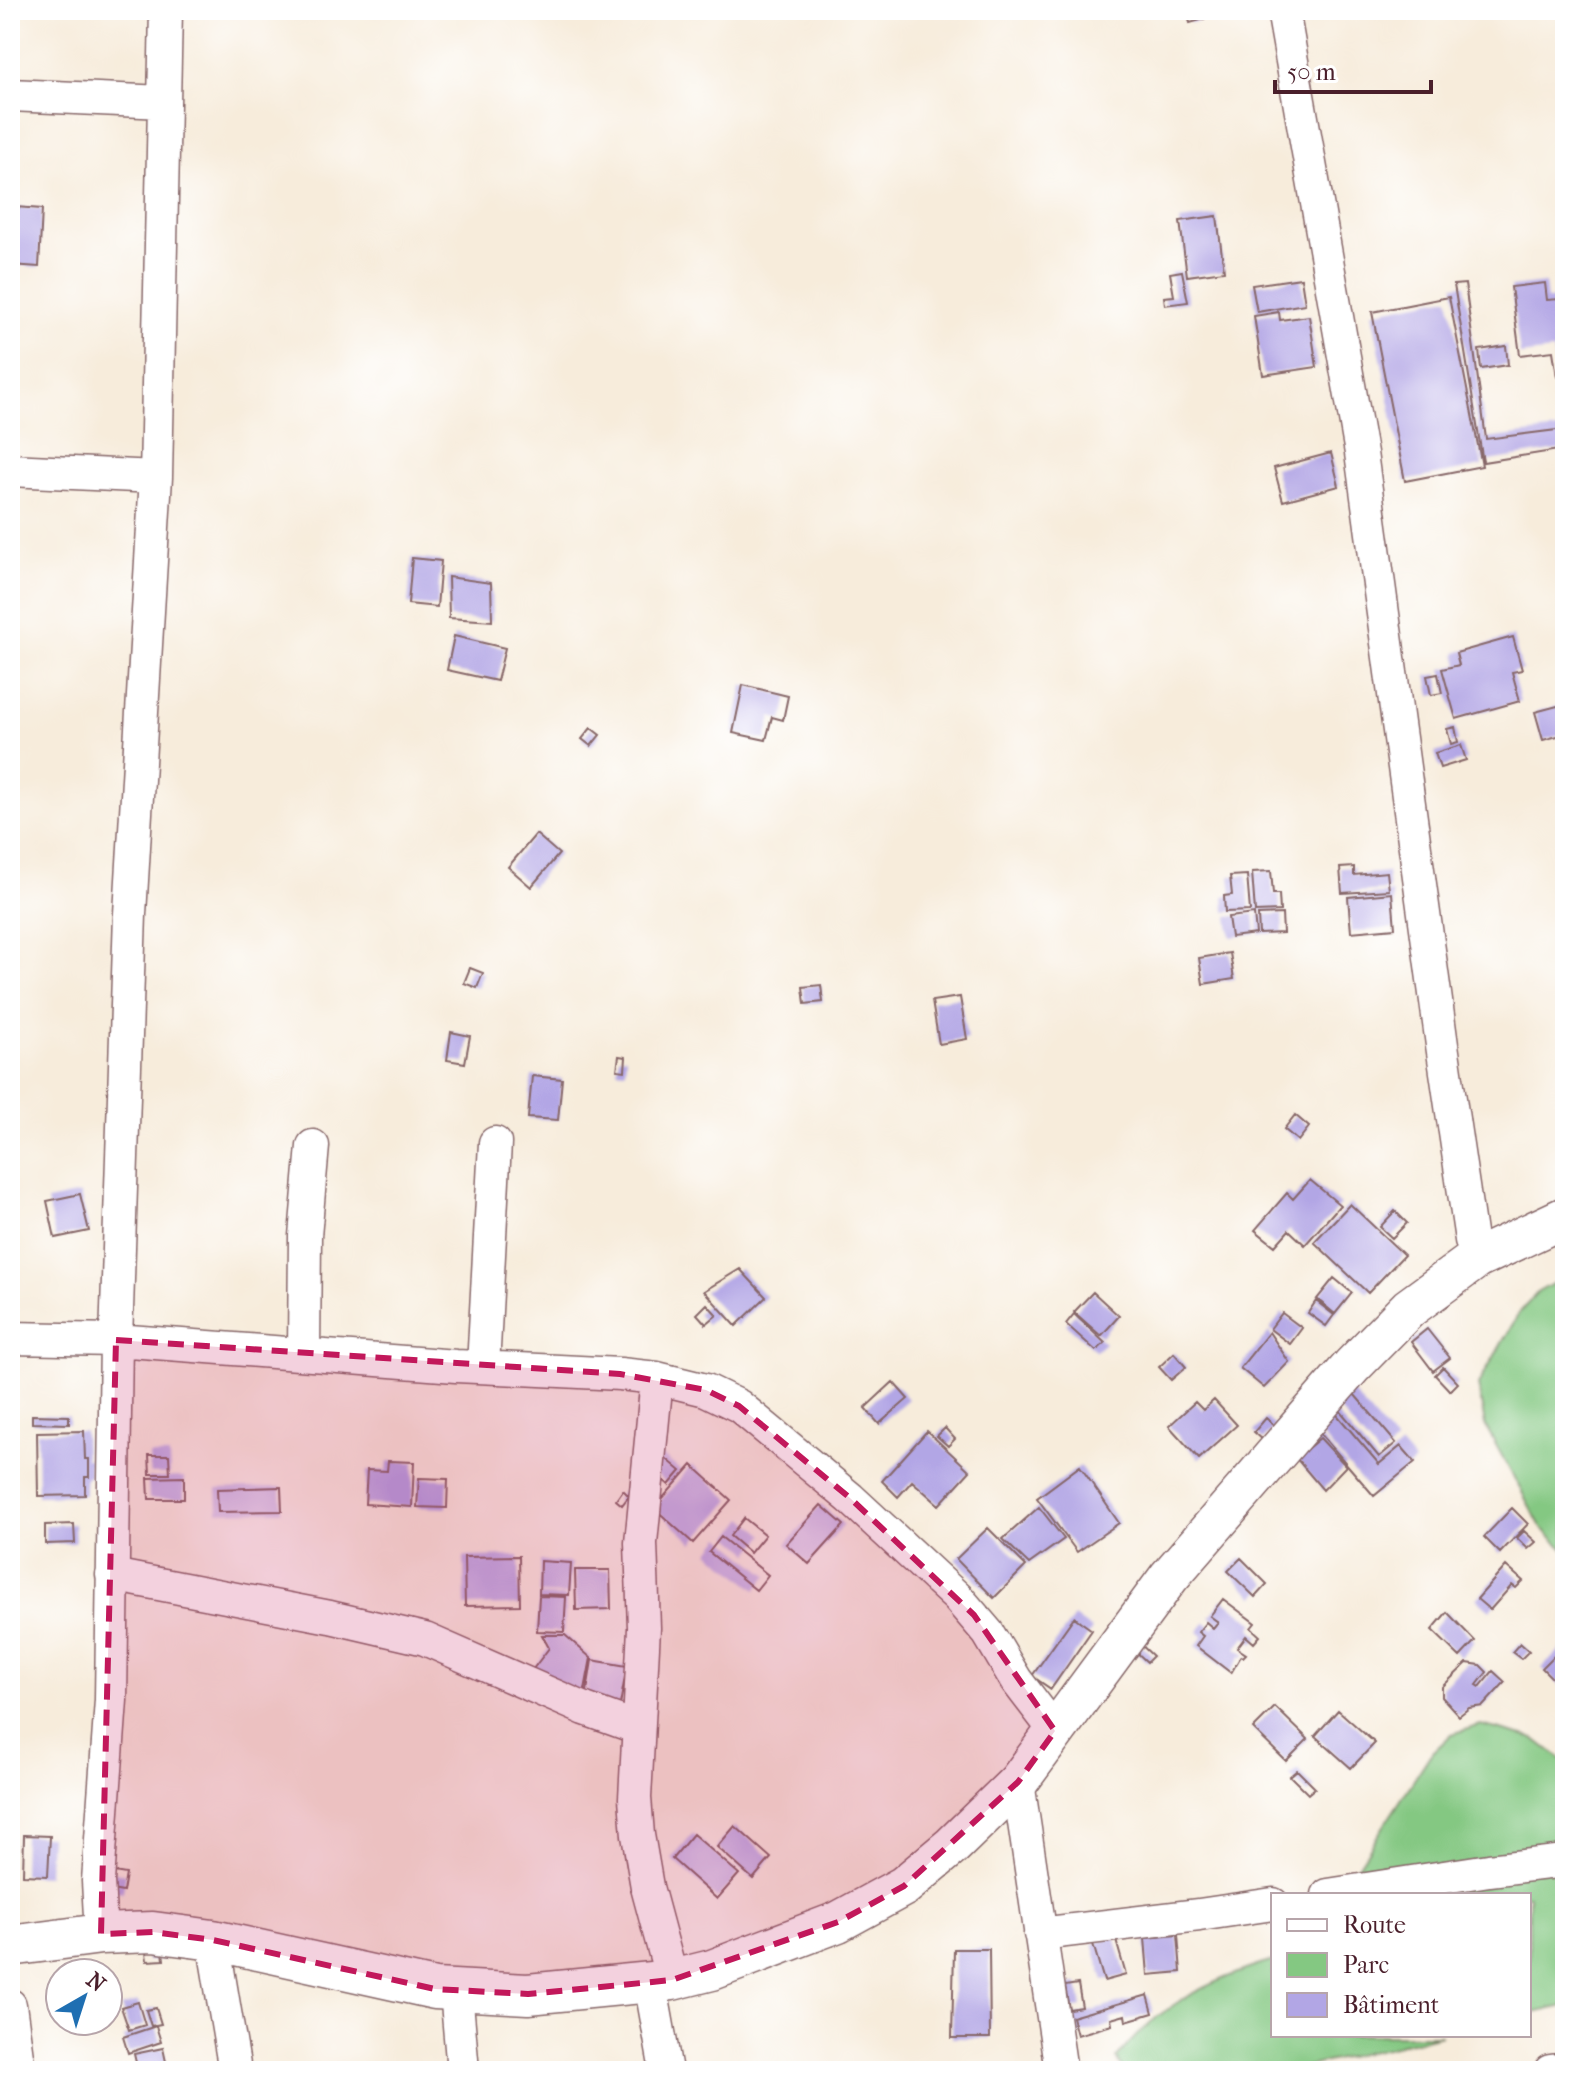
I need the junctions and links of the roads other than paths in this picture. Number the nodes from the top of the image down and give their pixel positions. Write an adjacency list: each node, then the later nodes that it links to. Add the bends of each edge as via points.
1 (166, 10): 4 (street)
2 (1283, 10): 10 (street, via 1361,453)
3 (10, 95): 4 (street)
4 (164, 102): 6 (street)
5 (10, 470): 6 (street)
6 (156, 477): 12 (street, via 130,914)
7 (495, 1143): 14 (street)
8 (313, 1146): 13 (street, via 305,1236)
9 (1565, 1217): 10 (main road)
10 (1476, 1259): 18 (main road, via 1409,1308 1341,1378 1169,1577)
11 (10, 1338): 12 (street)
12 (116, 1340): 13 (street); 16 (street)
13 (304, 1354): 14 (street)
14 (483, 1367): 15 (street)
15 (657, 1378): 17 (street, via 641,1543 644,1628); 18 (street, via 706,1390 739,1406 850,1498 974,1615)
16 (112, 1575): 17 (street, via 425,1639); 23 (street, via 111,1700 98,1881)
17 (638, 1728): 27 (street, via 638,1835)
18 (1055, 1731): 19 (main road)
19 (1018, 1782): 24 (street); 27 (main road, via 904,1886 838,1922 712,1970)
20 (1565, 1861): 21 (street)
21 (1341, 1893)
22 (1271, 1904): 24 (street)
23 (101, 1934): 25 (main road, via 153,1932); 26 (main road)
24 (1040, 1934): 35 (street)
25 (213, 1940): 28 (main road); 32 (street)
26 (10, 1946)
27 (661, 1981): 28 (main road, via 528,1994); 34 (street)
28 (456, 1991): 33 (street)
29 (10, 2005): 31 (street)
30 (1565, 2069): 36 (street)
31 (19, 2071)
32 (235, 2071)
33 (463, 2071)
34 (666, 2071)
35 (1061, 2071)
36 (1550, 2071)

